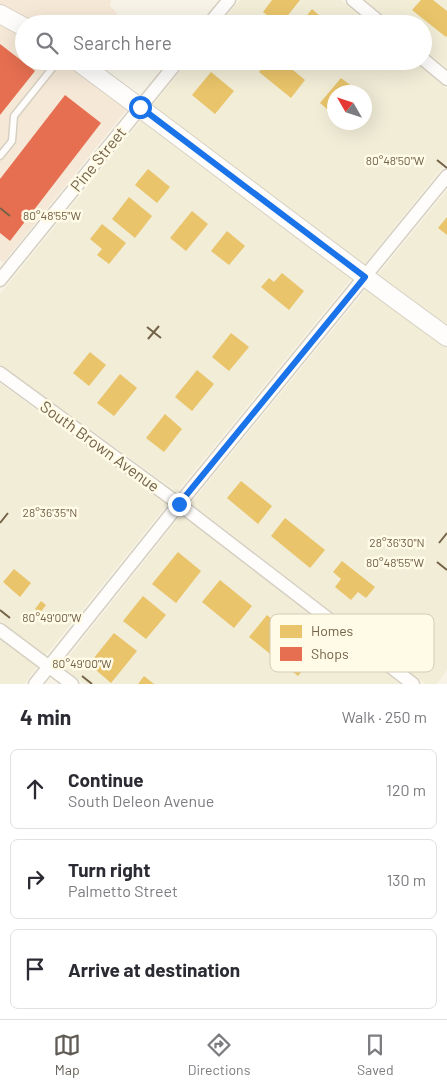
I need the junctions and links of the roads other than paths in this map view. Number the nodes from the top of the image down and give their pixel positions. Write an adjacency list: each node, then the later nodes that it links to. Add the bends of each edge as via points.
1 (228, 0): 4 (street)
2 (353, 0): 5 (street)
3 (0, 14): 6 (street)
4 (216, 15)
5 (371, 15)
6 (15, 22)
7 (432, 66): 11 (street)
8 (51, 70): 13 (lane, via 14,116 12,141)
9 (89, 70): 12 (street)
10 (171, 70): 12 (street, Pine Street)
11 (447, 78)
12 (140, 107): 15 (street); 16 (street, Pine Street)
13 (0, 156)
14 (447, 176): 15 (street)
15 (365, 277): 17 (street); 19 (street)
16 (0, 280)
17 (447, 337)
18 (0, 373): 19 (street, South Brown Avenue)
19 (179, 504): 20 (street, South Brown Avenue); 22 (street)
20 (322, 614)
21 (0, 630): 22 (street)
22 (49, 666): 24 (street); 25 (street)
23 (397, 672): 26 (street, South Brown Avenue)
24 (35, 684)
25 (72, 684)
26 (413, 684)

